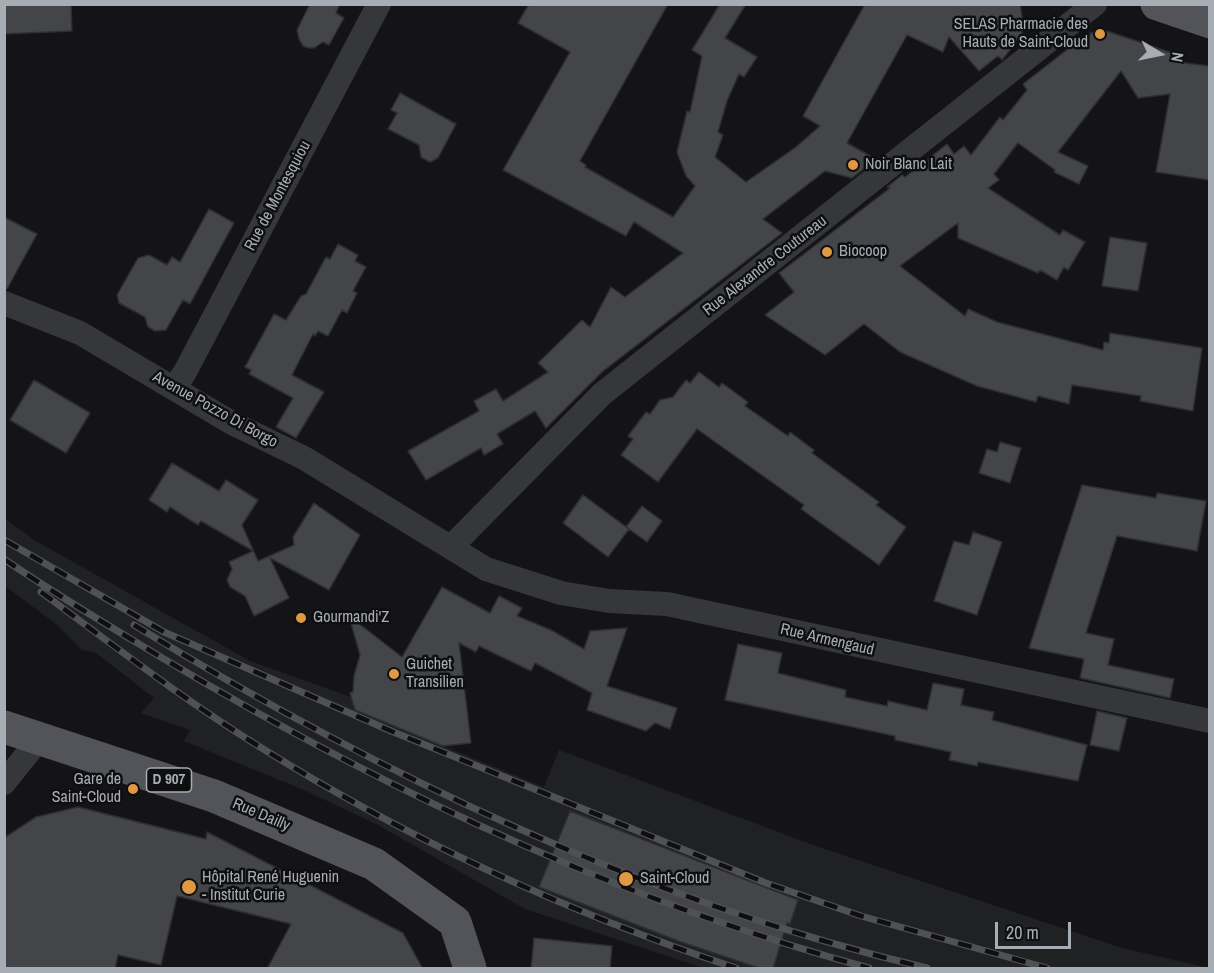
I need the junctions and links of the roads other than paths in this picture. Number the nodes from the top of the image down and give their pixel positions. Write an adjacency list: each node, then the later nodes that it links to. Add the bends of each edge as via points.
1 (379, 4): 6 (street, Rue de Montesquiou)
2 (1095, 4): 7 (street, Rue Alexandre Coutureau, via 602,394)
3 (1157, 4): 4 (main road)
4 (1209, 22)
5 (4, 303): 6 (street, Avenue Pozzo Di Borgo, via 80,333)
6 (175, 387): 7 (street, Avenue Pozzo Di Borgo)
7 (452, 546): 8 (street, Rue Armengaud, via 486,569 561,593 609,601 667,604)
8 (1209, 721)
9 (4, 727): 10 (main road, Rue Dailly / D 907)
10 (40, 738): 11 (street); 12 (main road, Rue Dailly / D 907, via 214,796 374,864 455,922)
11 (4, 783)
12 (470, 969)

